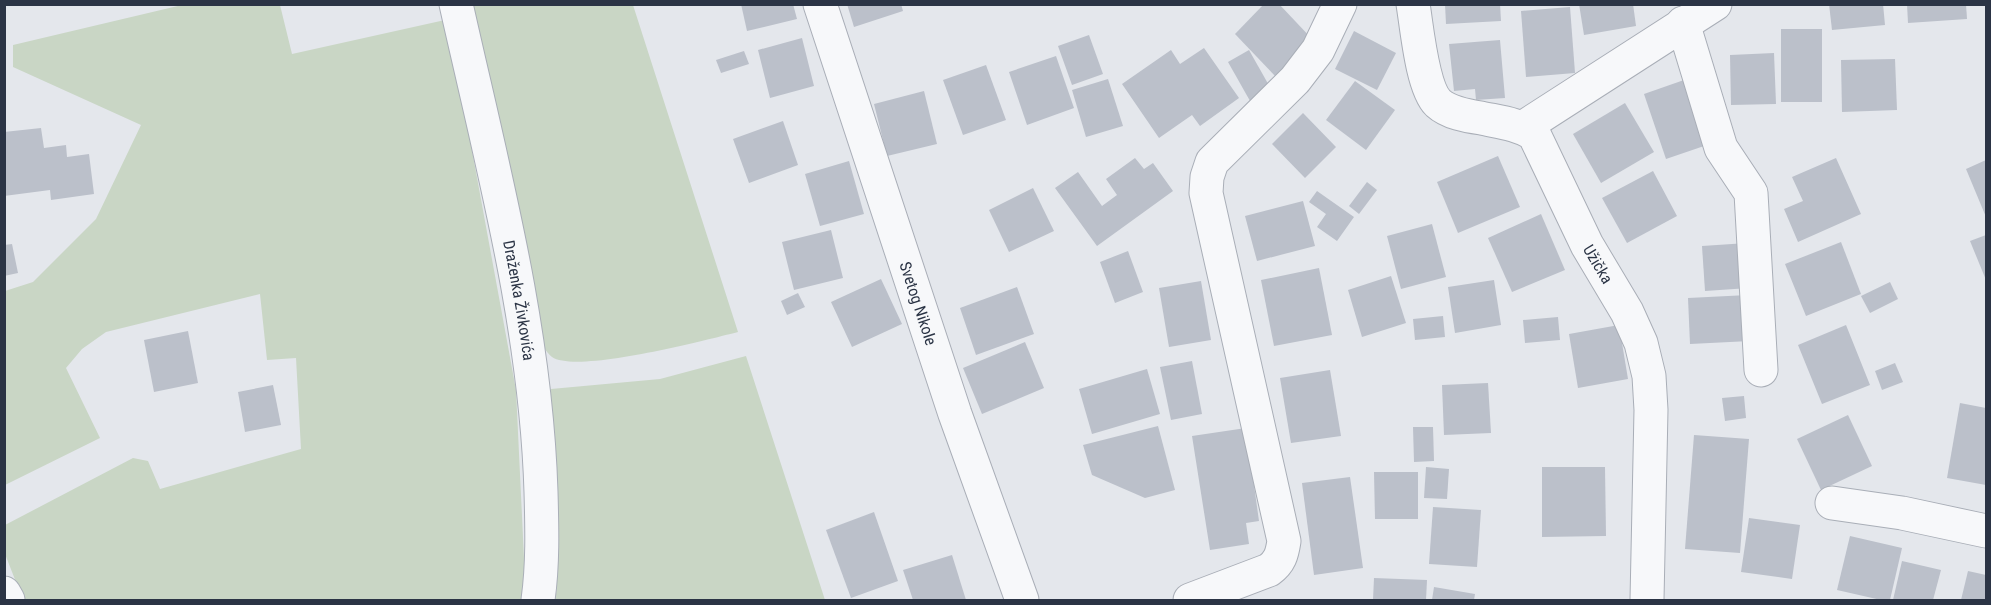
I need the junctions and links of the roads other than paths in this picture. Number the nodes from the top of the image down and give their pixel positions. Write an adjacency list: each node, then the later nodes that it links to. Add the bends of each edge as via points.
1 (456, 4): 13 (street, Draženka Živkovića, via 500,193 531,372 539,451 543,566)
2 (820, 4): 14 (street, Svetog Nikole, via 955,414)
3 (1340, 4): 15 (street, via 1318,50 1295,80 1212,162 1207,177 1206,193 1284,541 1277,564 1269,570)
4 (1413, 4): 7 (street, via 1429,90 1439,104 1457,113)
5 (1715, 4): 6 (street)
6 (1683, 23): 7 (street); 8 (street, via 1720,148 1751,193)
7 (1524, 127): 16 (street, Užička, via 1541,146 1568,208 1641,343 1652,410)
8 (1761, 370)
9 (1832, 503): 10 (street)
10 (1986, 531)
11 (4, 593): 12 (street)
12 (8, 600)
13 (538, 600)
14 (1022, 600)
15 (1190, 600)
16 (1647, 600)

